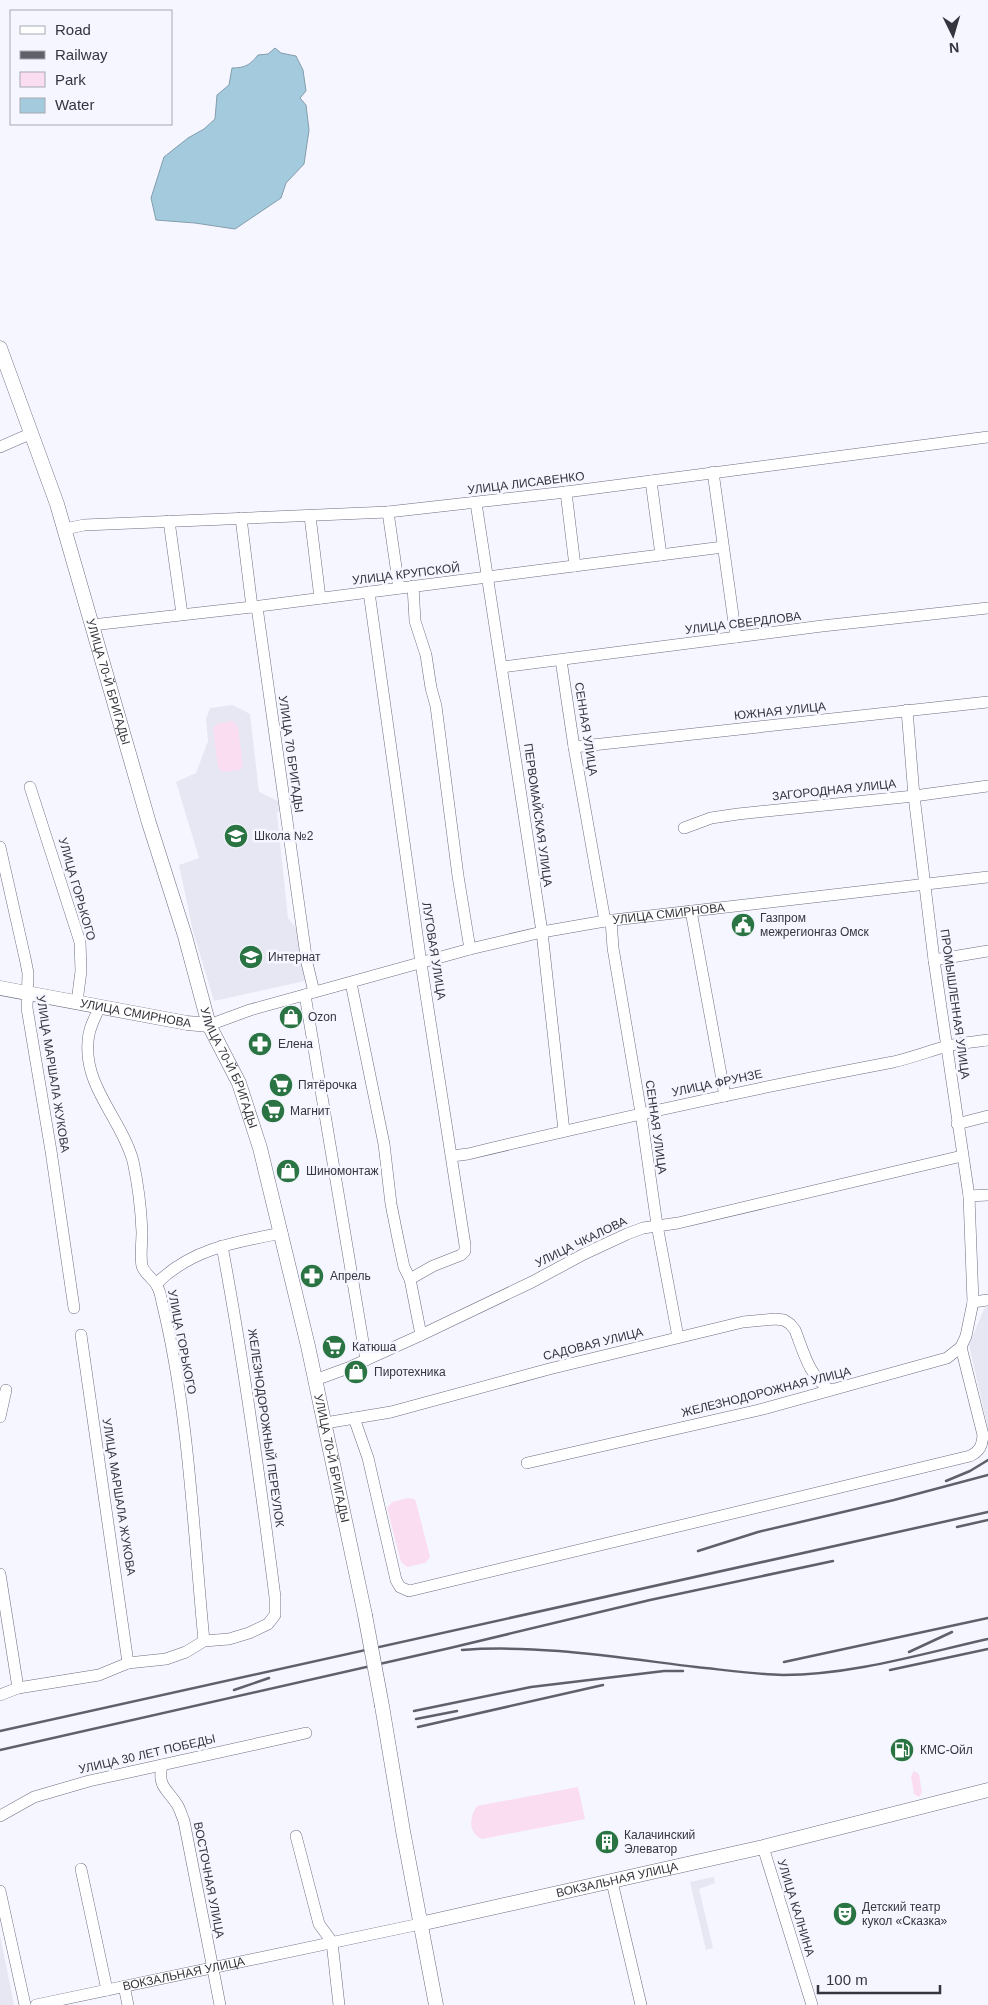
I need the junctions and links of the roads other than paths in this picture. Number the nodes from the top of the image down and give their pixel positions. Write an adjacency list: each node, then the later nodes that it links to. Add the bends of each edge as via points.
1 (0, 348): 2 (main road, УЛИЦА 70-Й БРИГАДЫ)
2 (32, 433): 4 (street); 13 (main road, УЛИЦА 70-Й БРИГАДЫ)
3 (988, 437): 5 (street, УЛИЦА ЛИСАВЕНКО)
4 (0, 448)
5 (713, 472): 6 (street, УЛИЦА ЛИСАВЕНКО); 14 (street)
6 (651, 481): 7 (street, УЛИЦА ЛИСАВЕНКО); 15 (street)
7 (566, 492): 8 (street, УЛИЦА ЛИСАВЕНКО); 16 (street)
8 (476, 503): 9 (street, УЛИЦА ЛИСАВЕНКО); 17 (street, ПЕРВОМАЙСКАЯ УЛИЦА)
9 (388, 512): 10 (street, УЛИЦА ЛИСАВЕНКО); 19 (street)
10 (310, 516): 11 (street, УЛИЦА ЛИСАВЕНКО); 21 (street)
11 (241, 518): 12 (street, УЛИЦА ЛИСАВЕНКО); 22 (street, УЛИЦА 70 БРИГАДЫ)
12 (169, 521): 13 (street, УЛИЦА ЛИСАВЕНКО, via 84,525); 24 (street)
13 (65, 529): 25 (main road, УЛИЦА 70-Й БРИГАДЫ)
14 (723, 547): 15 (street, УЛИЦА КРУПСКОЙ); 26 (street)
15 (661, 555): 16 (street, УЛИЦА КРУПСКОЙ)
16 (575, 566): 17 (street, УЛИЦА КРУПСКОЙ)
17 (488, 577): 18 (street, УЛИЦА КРУПСКОЙ); 28 (street, ПЕРВОМАЙСКАЯ УЛИЦА)
18 (413, 586): 19 (street, УЛИЦА КРУПСКОЙ); 42 (street, via 415,621 426,655 436,706)
19 (399, 588): 20 (street, УЛИЦА КРУПСКОЙ)
20 (369, 592): 21 (street, УЛИЦА КРУПСКОЙ); 45 (street, ЛУГОВАЯ УЛИЦА)
21 (320, 598): 22 (street, УЛИЦА КРУПСКОЙ)
22 (254, 607): 24 (street, УЛИЦА КРУПСКОЙ); 49 (street, УЛИЦА 70 БРИГАДЫ)
23 (988, 608): 26 (street, УЛИЦА СВЕРДЛОВА)
24 (182, 614): 25 (street, УЛИЦА КРУПСКОЙ)
25 (92, 625): 52 (main road, УЛИЦА 70-Й БРИГАДЫ)
26 (736, 637): 27 (street, УЛИЦА СВЕРДЛОВА)
27 (561, 660): 28 (street, УЛИЦА СВЕРДЛОВА); 31 (street, СЕННАЯ УЛИЦА)
28 (502, 667): 41 (street, ПЕРВОМАЙСКАЯ УЛИЦА)
29 (988, 702): 30 (street, ЮЖНАЯ УЛИЦА)
30 (907, 710): 31 (street, ЮЖНАЯ УЛИЦА); 34 (street, ПРОМЫШЛЕННАЯ УЛИЦА)
31 (574, 747): 40 (street, СЕННАЯ УЛИЦА)
32 (988, 786): 34 (street, ЗАГОРОДНАЯ УЛИЦА)
33 (30, 787): 50 (street, УЛИЦА ГОРЬКОГО, via 80,942)
34 (914, 796): 35 (street, ЗАГОРОДНАЯ УЛИЦА, via 729,815); 38 (street, ПРОМЫШЛЕННАЯ УЛИЦА)
35 (684, 828)
36 (0, 847): 48 (street, УЛИЦА МАРШАЛА ЖУКОВА, via 28,973)
37 (988, 877): 38 (street, УЛИЦА СМИРНОВА)
38 (925, 884): 39 (street, УЛИЦА СМИРНОВА); 44 (street, ПРОМЫШЛЕННАЯ УЛИЦА)
39 (691, 911): 40 (street, УЛИЦА СМИРНОВА); 55 (street)
40 (608, 921): 41 (street, УЛИЦА СМИРНОВА); 56 (street, СЕННАЯ УЛИЦА)
41 (542, 932): 42 (street, УЛИЦА СМИРНОВА); 59 (street, ПЕРВОМАЙСКАЯ УЛИЦА)
42 (470, 949): 45 (street, УЛИЦА СМИРНОВА)
43 (988, 951): 44 (street)
44 (934, 960): 54 (street, ПРОМЫШЛЕННАЯ УЛИЦА)
45 (421, 963): 46 (street, УЛИЦА СМИРНОВА); 60 (street, ЛУГОВАЯ УЛИЦА)
46 (350, 983): 49 (street, УЛИЦА СМИРНОВА); 67 (street, via 384,1144 398,1239)
47 (0, 988): 48 (main road, УЛИЦА СМИРНОВА)
48 (27, 993): 50 (main road, УЛИЦА СМИРНОВА); 71 (street, УЛИЦА МАРШАЛА ЖУКОВА)
49 (310, 994): 52 (street, УЛИЦА СМИРНОВА); 76 (street, УЛИЦА 70 БРИГАДЫ)
50 (77, 1002): 51 (main road, УЛИЦА СМИРНОВА)
51 (100, 1006): 52 (main road, УЛИЦА СМИРНОВА); 68 (street, УЛИЦА ГОРЬКОГО, via 88,1040 91,1074 132,1158 140,1205 142,1266)
52 (209, 1025): 65 (main road, УЛИЦА 70-Й БРИГАДЫ, via 239,1083)
53 (988, 1040): 54 (street, УЛИЦА ФРУНЗЕ)
54 (947, 1046): 55 (street, УЛИЦА ФРУНЗЕ, via 894,1062); 58 (street, ПРОМЫШЛЕННАЯ УЛИЦА)
55 (725, 1096): 56 (street, УЛИЦА ФРУНЗЕ)
56 (641, 1113): 59 (street, УЛИЦА ФРУНЗЕ); 64 (street, СЕННАЯ УЛИЦА)
57 (988, 1116): 58 (street)
58 (957, 1124): 61 (street, ПРОМЫШЛЕННАЯ УЛИЦА)
59 (564, 1131): 60 (street, УЛИЦА ФРУНЗЕ)
60 (452, 1156): 67 (street, ЛУГОВАЯ УЛИЦА, via 465,1251)
61 (962, 1156): 63 (street, ПРОМЫШЛЕННАЯ УЛИЦА); 64 (street, УЛИЦА ЧКАЛОВА, via 678,1223)
62 (988, 1195): 63 (street)
63 (968, 1196): 70 (street, ПРОМЫШЛЕННАЯ УЛИЦА)
64 (657, 1225): 73 (street, УЛИЦА ЧКАЛОВА, via 627,1234 584,1254); 74 (street, СЕННАЯ УЛИЦА)
65 (282, 1234): 66 (street); 77 (main road, УЛИЦА 70-Й БРИГАДЫ)
66 (222, 1246): 68 (street, via 186,1260); 85 (street, ЖЕЛЕЗНОДОРОЖНЫЙ ПЕРЕУЛОК, via 258,1469 275,1615 268,1624 249,1633 229,1640)
67 (410, 1279): 73 (street)
68 (156, 1284): 85 (street, УЛИЦА ГОРЬКОГО, via 175,1368 186,1440)
69 (988, 1300): 70 (street)
70 (973, 1302): 75 (street)
71 (74, 1308)
72 (81, 1335): 86 (street, УЛИЦА МАРШАЛА ЖУКОВА)
73 (421, 1335): 76 (street, УЛИЦА ЧКАЛОВА)
74 (678, 1337): 79 (street, САДОВАЯ УЛИЦА, via 744,1322 784,1320 795,1330 813,1374); 81 (street, САДОВАЯ УЛИЦА, via 391,1412)
75 (961, 1347): 79 (street, ЖЕЛЕЗНОДОРОЖНАЯ УЛИЦА, via 947,1358); 81 (street, via 983,1435 982,1446 977,1453 409,1591 400,1587 396,1580 368,1458)
76 (366, 1360): 77 (street, УЛИЦА ЧКАЛОВА)
77 (315, 1380): 82 (main road, УЛИЦА 70-Й БРИГАДЫ)
78 (6, 1390): 80 (street)
79 (830, 1390): 83 (street, ЖЕЛЕЗНОДОРОЖНАЯ УЛИЦА, via 760,1410)
80 (0, 1417)
81 (354, 1418): 82 (street, САДОВАЯ УЛИЦА)
82 (325, 1423): 98 (main road, УЛИЦА 70-Й БРИГАДЫ, bridge, via 365,1614)
83 (527, 1463)
84 (0, 1574): 87 (street)
85 (204, 1641): 86 (street, via 186,1652 166,1658)
86 (128, 1663): 87 (street, via 99,1675)
87 (18, 1688): 88 (street)
88 (0, 1695)
89 (306, 1733): 90 (street, УЛИЦА 30 ЛЕТ ПОБЕДЫ)
90 (162, 1765): 92 (street, УЛИЦА 30 ЛЕТ ПОБЕДЫ, via 34,1797); 100 (street, ВОСТОЧНАЯ УЛИЦА, via 161,1784 178,1806 184,1821)
91 (988, 1790): 94 (main road, ВОКЗАЛЬНАЯ УЛИЦА)
92 (0, 1816)
93 (296, 1836): 99 (street, via 319,1924)
94 (763, 1847): 96 (main road, ВОКЗАЛЬНАЯ УЛИЦА); 110 (street, УЛИЦА КАЛНИНА)
95 (81, 1869): 102 (street)
96 (612, 1882): 98 (main road, ВОКЗАЛЬНАЯ УЛИЦА); 109 (street)
97 (0, 1891): 103 (street)
98 (420, 1924): 99 (street, ВОКЗАЛЬНАЯ УЛИЦА); 108 (main road, УЛИЦА 70-Й БРИГАДЫ)
99 (332, 1942): 100 (street, ВОКЗАЛЬНАЯ УЛИЦА); 107 (street)
100 (212, 1967): 101 (street, ВОКЗАЛЬНАЯ УЛИЦА); 106 (street, ВОСТОЧНАЯ УЛИЦА)
101 (124, 1986): 102 (street, ВОКЗАЛЬНАЯ УЛИЦА); 105 (street)
102 (107, 1990): 104 (street, ВОКЗАЛЬНАЯ УЛИЦА)
103 (25, 2005)
104 (36, 2005)
105 (128, 2005)
106 (220, 2005)
107 (339, 2005)
108 (436, 2005)
109 (641, 2005)
110 (812, 2005)

